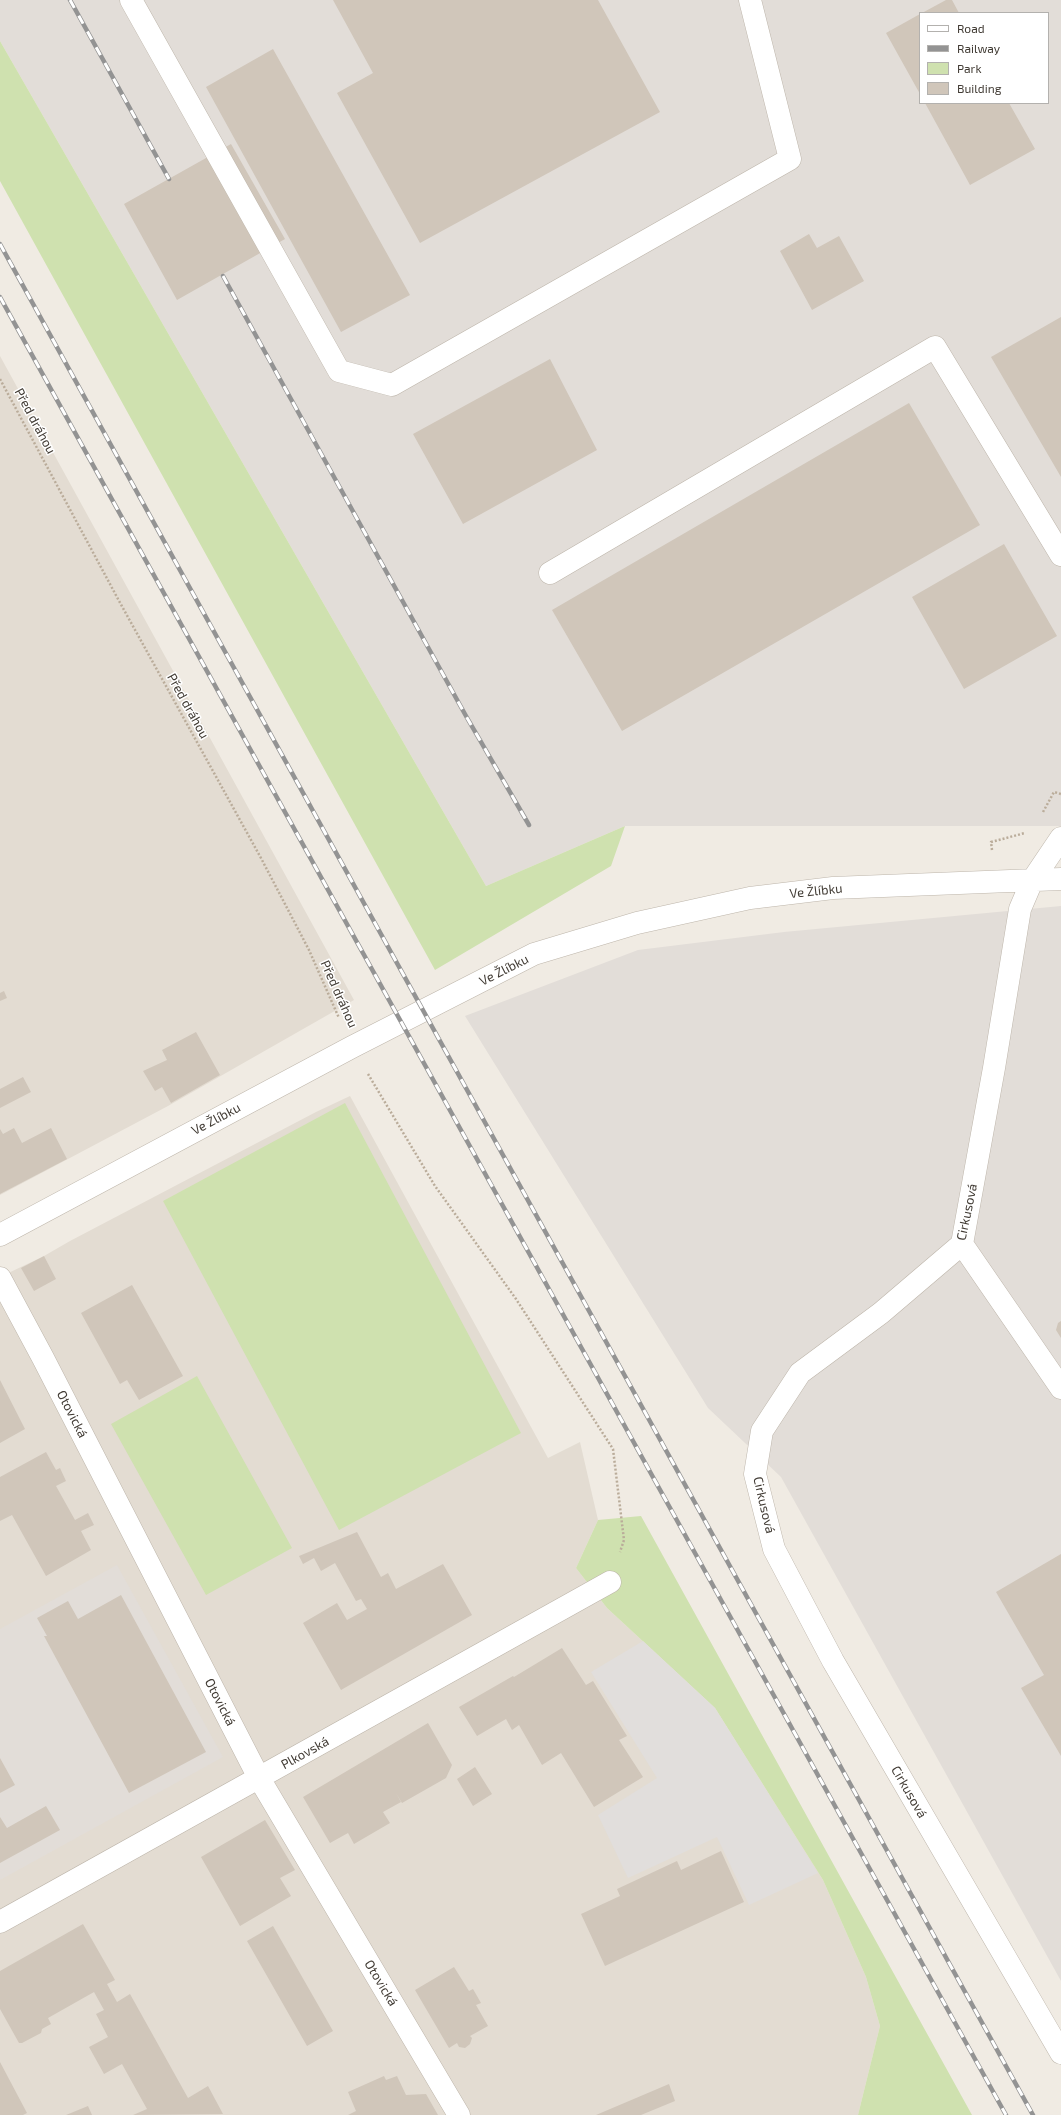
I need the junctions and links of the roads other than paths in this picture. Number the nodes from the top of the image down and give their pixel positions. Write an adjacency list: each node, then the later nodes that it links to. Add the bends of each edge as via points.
1 (132, 0): 2 (street, via 339,371 392,385 790,159)
2 (750, 0)
3 (1061, 555): 4 (street, via 935,347)
4 (550, 573)
5 (1061, 838): 7 (street, Cirkusová)
6 (1061, 879): 7 (street, Ve Žlíbku)
7 (1032, 881): 8 (street, Ve Žlíbku, via 833,888 750,898 638,923 534,954 352,1047); 9 (street, Cirkusová, via 1020,909)
8 (0, 1235)
9 (962, 1244): 11 (street); 15 (street, Cirkusová, via 881,1313 800,1373 762,1431 755,1474 774,1549 833,1661)
10 (0, 1278): 13 (street, Otovická)
11 (1061, 1388)
12 (610, 1582): 13 (street, Plkovská)
13 (259, 1778): 14 (street, Plkovská); 16 (street, Otovická)
14 (0, 1922)
15 (1061, 2053)
16 (459, 2115)

